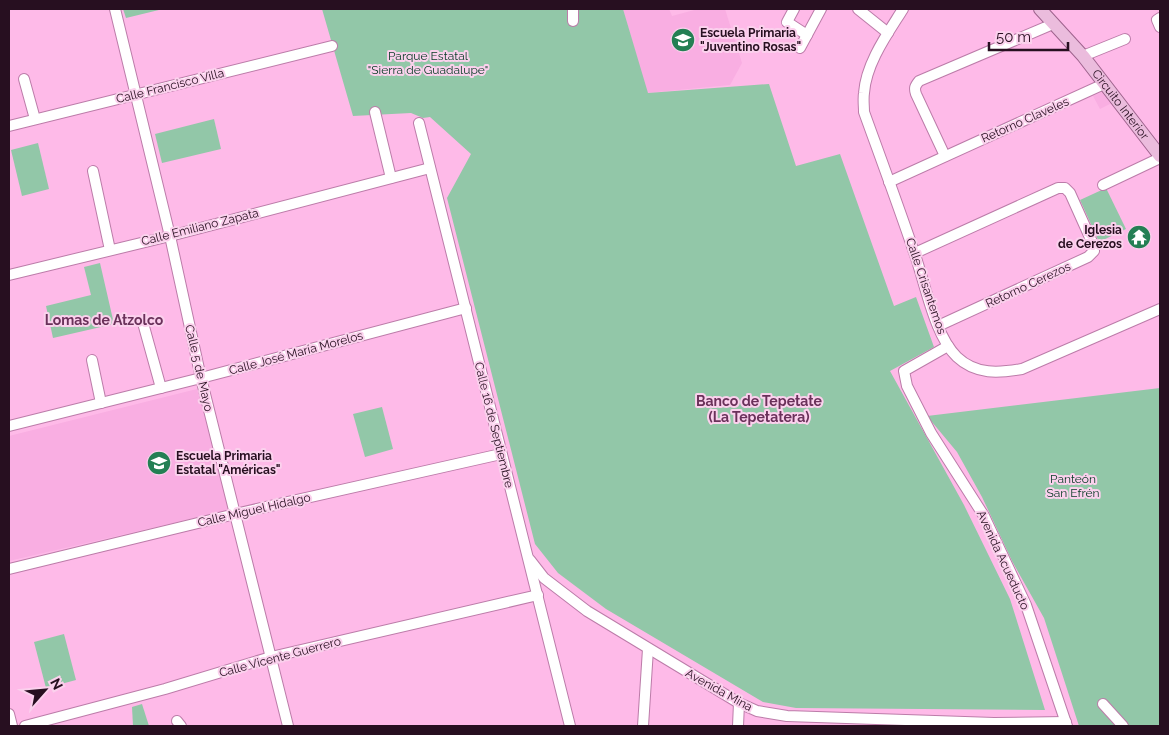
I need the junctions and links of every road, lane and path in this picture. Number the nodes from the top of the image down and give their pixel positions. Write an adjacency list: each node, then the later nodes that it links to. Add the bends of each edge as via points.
1 (114, 9): 20 (street, Calle 5 de Mayo)
2 (573, 9): 9 (street)
3 (794, 9): 13 (street, via 787,22)
4 (821, 9): 13 (street)
5 (858, 9): 12 (street)
6 (903, 9): 12 (street, Calle Crisantemos)
7 (1040, 9): 10 (main road, Circuito Interior)
8 (1160, 18): 11 (street, via 1157,20)
9 (574, 21)
10 (1053, 24): 17 (main road, Circuito Interior); 25 (street, via 919,81 916,94)
11 (1160, 27)
12 (888, 33): 30 (street, Calle Crisantemos, via 869,71 864,112)
13 (807, 35): 16 (street)
14 (1125, 39): 17 (street)
15 (332, 46): 20 (street, Calle Francisco Villa)
16 (800, 48)
17 (1083, 56): 19 (main road, Circuito Interior)
18 (24, 79): 22 (street)
19 (1104, 84): 25 (street, Retorno Claveles); 26 (main road, Circuito Interior)
20 (136, 94): 22 (street, Calle Francisco Villa); 32 (street, Calle 5 de Mayo)
21 (375, 112): 29 (street)
22 (35, 119): 24 (street, Calle Francisco Villa)
23 (419, 123): 27 (street, Calle 16 de Septiembre)
24 (9, 126)
25 (945, 156): 30 (street, Retorno Claveles)
26 (1160, 157): 31 (street)
27 (430, 168): 29 (street, Calle Emiliano Zapata); 36 (street, Calle 16 de Septiembre)
28 (93, 171): 33 (street)
29 (391, 178): 32 (street, Calle Emiliano Zapata)
30 (889, 182): 34 (street, Calle Crisantemos)
31 (1103, 185)
32 (170, 236): 33 (street, Calle Emiliano Zapata); 42 (street, Calle 5 de Mayo)
33 (110, 250): 35 (street, Calle Emiliano Zapata)
34 (915, 253): 39 (street, Calle Crisantemos); 39 (street, Retorno Cerezos, via 1058,188 1065,188 1070,193 1092,242 1094,251 1088,257)
35 (9, 275)
36 (466, 308): 42 (street, Calle José María Morelos); 46 (street, Calle 16 de Septiembre)
37 (1160, 309): 40 (street, Calle Crisantemos, via 1022,369 1005,372 990,373 971,366)
38 (143, 323): 43 (street)
39 (938, 326): 40 (street, Calle Crisantemos)
40 (948, 346): 59 (street, Avenida Acueducto, via 904,371 907,386 931,433 984,516 1026,605)
41 (92, 360): 44 (street)
42 (201, 378): 43 (street, Calle José María Morelos); 47 (street, Calle 5 de Mayo)
43 (161, 388): 44 (street, Calle José María Morelos)
44 (101, 403): 45 (street, Calle José María Morelos)
45 (9, 426)
46 (501, 454): 47 (street, Calle Miguel Hidalgo); 48 (street, Calle 16 de Septiembre)
47 (236, 514): 49 (street, Calle Miguel Hidalgo); 52 (street, Calle 5 de Mayo)
48 (527, 558): 50 (street, Calle 16 de Septiembre); 51 (street, Avenida Mina, via 544,578 587,611)
49 (9, 569)
50 (538, 595): 52 (street, Calle Vicente Guerrero); 63 (street, Calle 16 de Septiembre)
51 (648, 649): 53 (street, Avenida Mina); 64 (street)
52 (271, 658): 61 (street, Calle Vicente Guerrero); 62 (street, Calle 5 de Mayo)
53 (739, 703): 56 (street, Avenida Mina, via 757,711); 65 (street)
54 (1103, 704): 66 (street)
55 (9, 714): 60 (street)
56 (822, 722): 57 (street, Avenida Mina)
57 (909, 723): 58 (street, Avenida Mina)
58 (994, 724): 59 (street, Avenida Mina)
59 (1067, 724)
60 (12, 726)
61 (25, 726)
62 (288, 726)
63 (570, 726)
64 (643, 726)
65 (738, 726)
66 (1123, 726)

